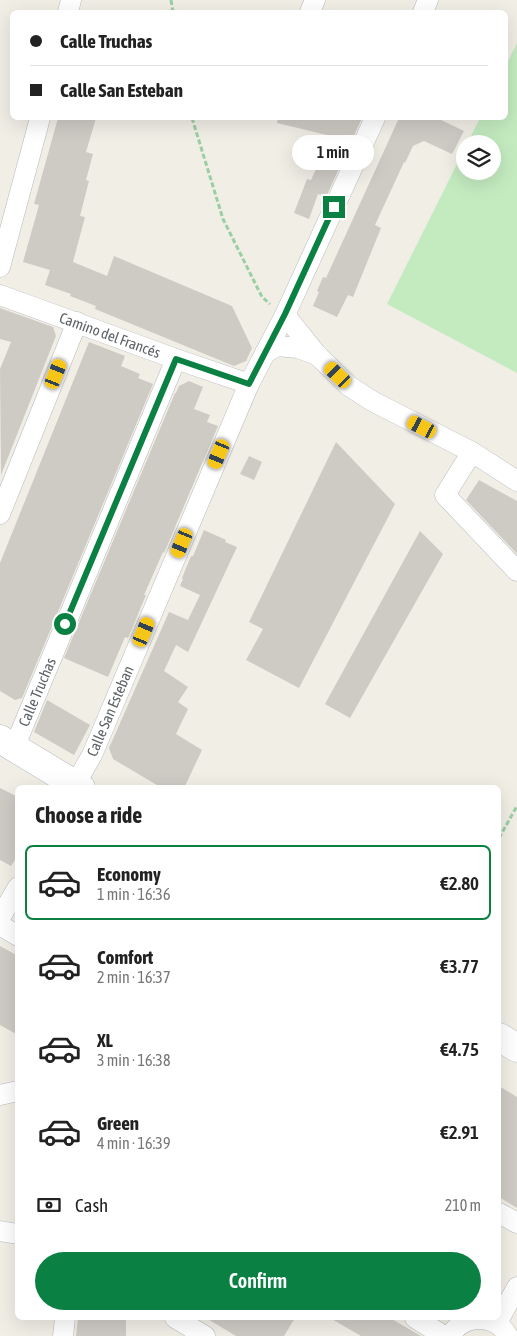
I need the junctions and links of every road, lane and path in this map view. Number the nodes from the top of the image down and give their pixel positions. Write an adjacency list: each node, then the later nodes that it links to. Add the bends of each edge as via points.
1 (39, 120): 4 (street)
2 (193, 120): 6 (path, via 223,219 262,297)
3 (374, 120): 6 (street, Calle San Esteban)
4 (0, 267)
5 (0, 295): 7 (street, Camino del Francés)
6 (285, 314): 8 (street, Calle San Esteban); 9 (street)
7 (77, 322): 10 (street, Camino del Francés); 14 (street)
8 (265, 353): 9 (street, via 277,346 298,348); 11 (street, Calle San Esteban)
9 (318, 355): 12 (street, via 349,386 372,401)
10 (176, 359): 11 (street, Camino del Francés); 16 (street, Calle Truchas)
11 (249, 384): 18 (street, Calle San Esteban, via 92,756)
12 (472, 452): 13 (street); 15 (street, via 444,495)
13 (517, 481)
14 (0, 514)
15 (517, 571)
16 (7, 744): 17 (main road)
17 (74, 785)
18 (77, 785)
19 (517, 806): 20 (path)
20 (501, 834)
21 (15, 892): 22 (street)
22 (0, 918)
23 (0, 925): 24 (street)
24 (15, 934)
25 (501, 1038): 26 (main road)
26 (517, 1048)
27 (15, 1092): 28 (street)
28 (0, 1095)
29 (501, 1214): 30 (street)
30 (517, 1223)
31 (0, 1231): 32 (street)
32 (15, 1234)
33 (517, 1287): 39 (street)
34 (65, 1320): 40 (street)
35 (178, 1320): 41 (street)
36 (418, 1320): 42 (street)
37 (470, 1320): 43 (street, via 453,1330)
38 (486, 1320): 39 (street)
39 (503, 1330)
40 (63, 1336)
41 (205, 1336)
42 (444, 1336)
43 (450, 1336)

